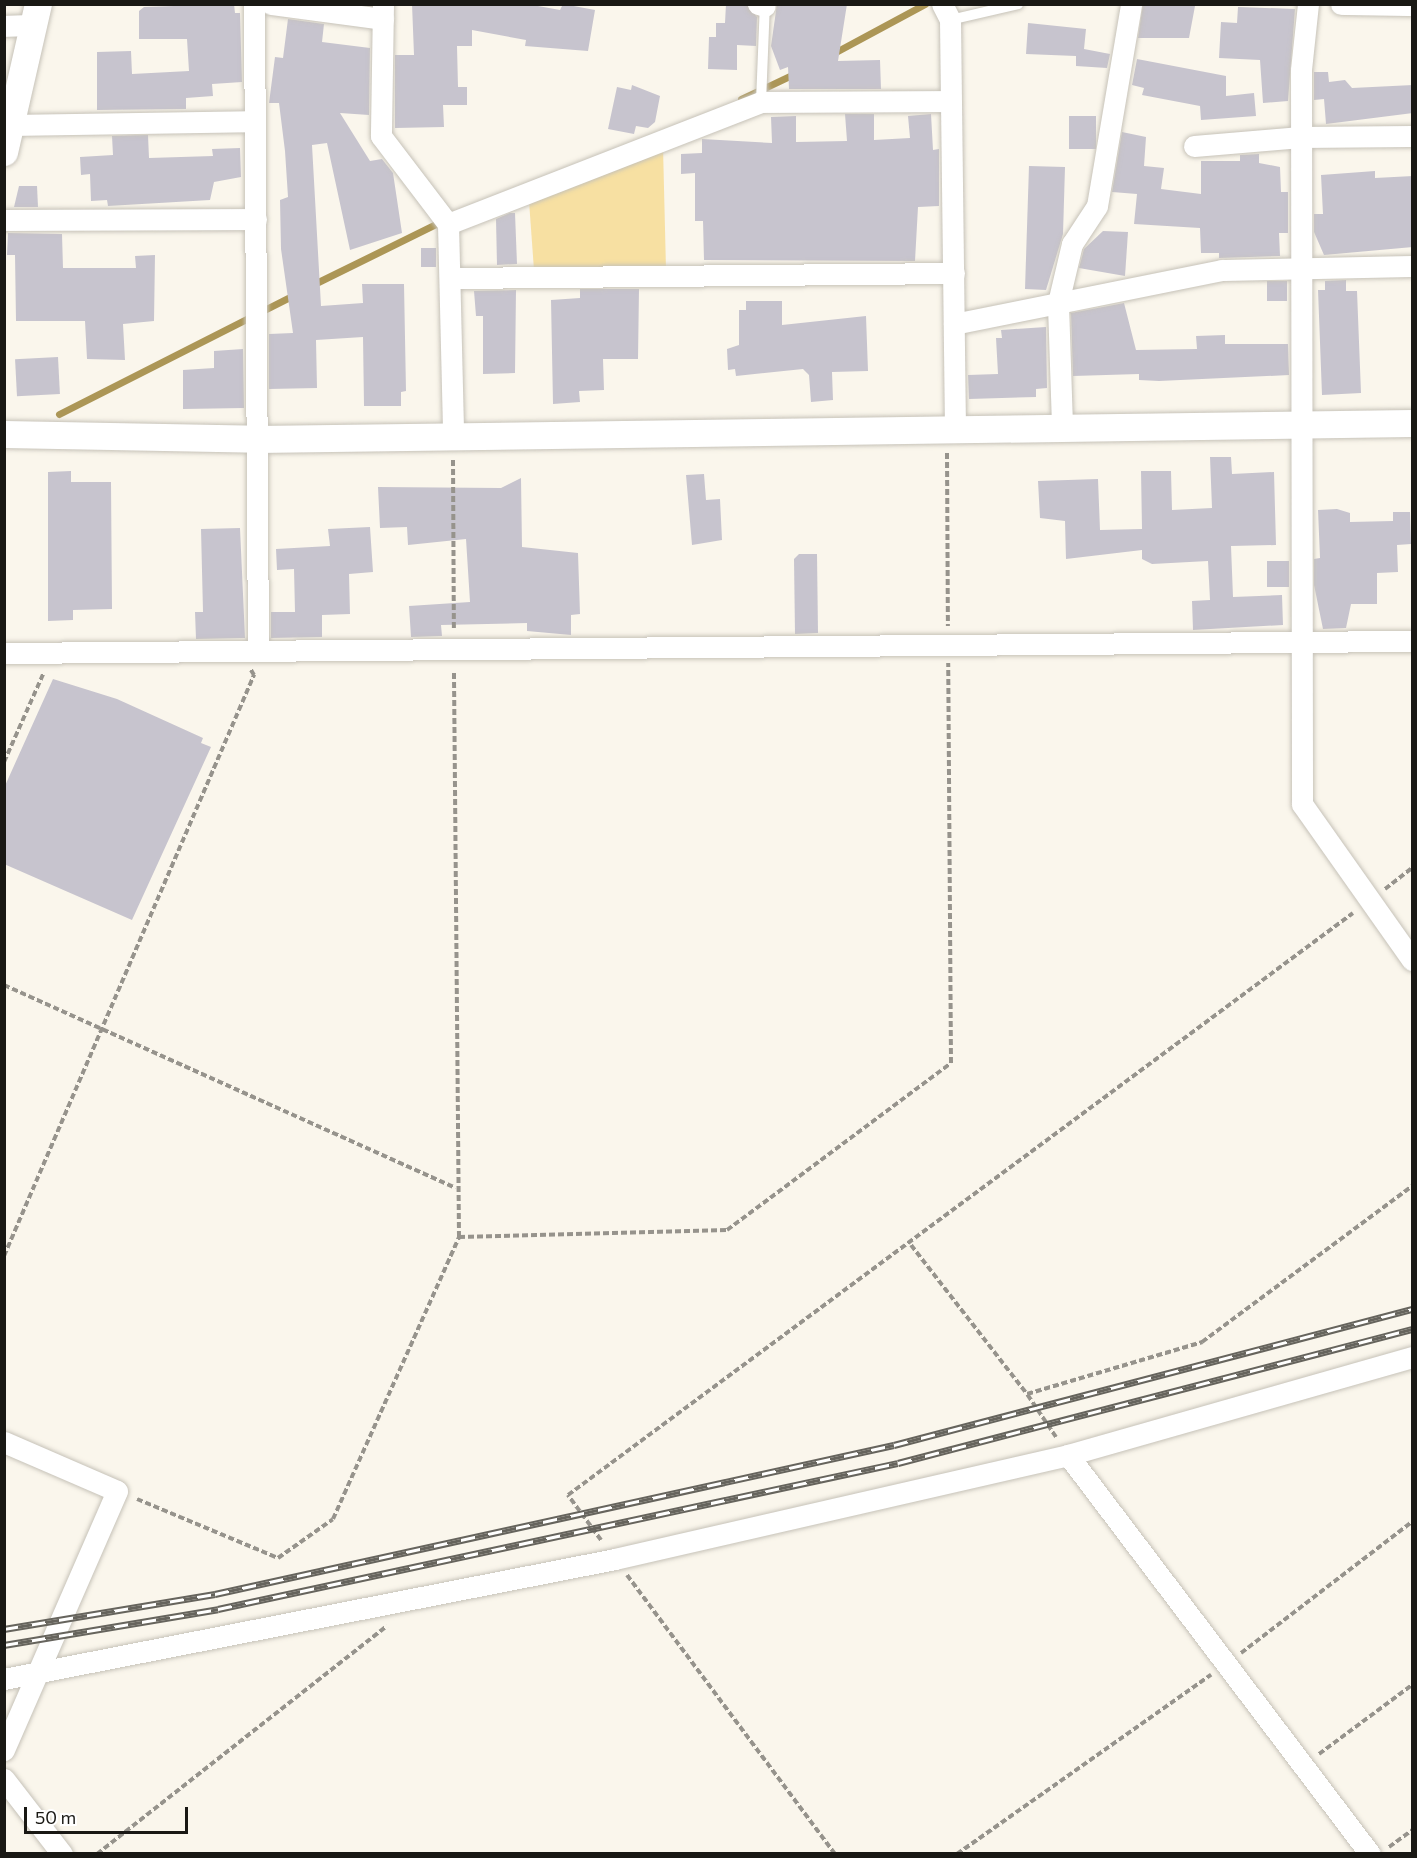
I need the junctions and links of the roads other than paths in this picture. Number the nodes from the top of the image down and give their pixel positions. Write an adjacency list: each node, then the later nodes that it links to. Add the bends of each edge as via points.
1 (254, 4): 15 (street)
2 (271, 4): 9 (street)
3 (1018, 4): 10 (lane)
4 (1131, 4): 28 (street, via 1096,206 1072,244)
5 (1308, 4): 18 (street)
6 (1341, 4): 8 (street)
7 (762, 5): 14 (lane)
8 (1413, 5)
9 (383, 12): 23 (street, via 381,136)
10 (946, 12): 13 (street)
11 (36, 15): 12 (street); 16 (street)
12 (4, 26)
13 (950, 101): 14 (street); 26 (street)
14 (761, 102): 23 (street)
15 (255, 122): 16 (street); 21 (street)
16 (8, 125): 20 (street)
17 (1413, 136): 18 (street)
18 (1301, 137): 19 (street); 25 (street)
19 (1194, 146)
20 (4, 152)
21 (256, 219): 22 (street); 36 (street)
22 (4, 220)
23 (448, 224): 27 (street)
24 (1413, 266): 25 (street)
25 (1304, 268): 28 (street, via 1222,270); 30 (street)
26 (954, 273): 27 (street); 29 (street)
27 (453, 278): 35 (street)
28 (1058, 303): 29 (street); 32 (street)
29 (954, 324): 33 (street)
30 (1302, 421): 31 (street); 32 (street); 38 (street)
31 (1413, 423)
32 (1062, 425): 33 (street)
33 (951, 427): 35 (street)
34 (4, 434): 36 (street)
35 (453, 436): 36 (street)
36 (257, 439): 39 (street)
37 (1413, 641): 38 (street)
38 (1302, 643): 39 (street); 41 (street, via 1302,804 1368,902)
39 (250, 650): 40 (street)
40 (4, 653)
41 (1413, 960)
42 (1413, 1357): 44 (street)
43 (4, 1442): 45 (street, via 117,1491)
44 (1068, 1455): 45 (street, via 615,1559); 50 (street)
45 (37, 1675): 46 (street); 47 (street)
46 (4, 1679)
47 (4, 1750)
48 (4, 1779): 49 (street)
49 (62, 1854)
50 (1370, 1854)

